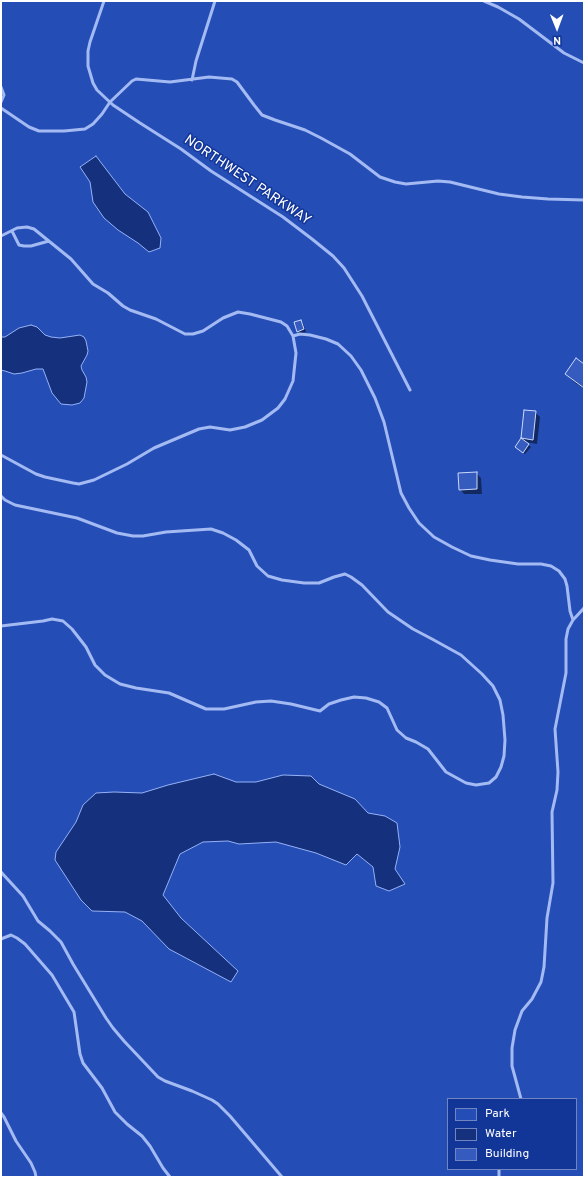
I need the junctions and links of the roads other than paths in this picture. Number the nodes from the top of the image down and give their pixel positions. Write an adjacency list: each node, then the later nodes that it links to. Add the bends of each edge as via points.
1 (104, 1): 8 (lane, NORTHWEST PARKWAY, via 90,42 88,66 97,90)
2 (215, 1): 5 (lane)
3 (484, 1): 4 (lane, via 519,19 564,53)
4 (584, 63)
5 (192, 80): 8 (lane, via 170,82 136,79); 10 (lane, via 209,77 232,79 262,115 321,138 350,154 380,177 395,182 450,182 515,196)
6 (1, 88): 7 (lane, via 4,95)
7 (1, 102)
8 (110, 102): 9 (lane, via 93,124 85,129 64,131 39,131); 15 (lane, NORTHWEST PARKWAY, via 283,217 333,256 362,296)
9 (1, 108)
10 (584, 200)
11 (12, 231): 12 (lane); 13 (lane, via 26,227 34,229); 13 (lane, via 19,245 31,246)
12 (1, 236)
13 (49, 242): 14 (lane, via 71,259 93,284 123,306 184,334 193,334 238,312 281,322)
14 (293, 336): 16 (lane, via 295,368 286,399 262,420 245,427 230,430 210,427 198,429 154,448 94,480 80,484 36,474); 19 (lane, via 310,335 338,344 361,370 384,422 401,492 419,522 434,537 471,556 518,564 551,566 565,579)
15 (410, 390)
16 (1, 455)
17 (1, 496): 20 (lane, via 15,505 77,518 117,533 133,536 211,529 236,540 249,550 257,566 268,576 282,580 319,583 345,574 351,577 388,612 412,629 461,655 493,686 500,700 504,721 504,756 496,776 489,782 476,785 466,783 446,772 428,749 406,738 397,730 387,708 379,702 354,698 330,704 320,711 271,701 224,709 206,709 169,692 120,684 105,675 95,665 86,647 72,629 63,621 52,618)
18 (584, 608): 19 (lane)
19 (573, 620): 23 (lane, via 566,639 566,673 555,729 558,772 552,812 553,883 547,918 544,966 541,982 522,1011 512,1048 512,1066)
20 (1, 626)
21 (1, 872): 27 (lane, via 23,896 38,922 61,942 109,1023 124,1041 158,1077 218,1104)
22 (1, 939): 26 (lane, via 11,935 17,938 52,975 74,1012 83,1063 102,1088 115,1112 142,1136)
23 (521, 1098)
24 (1, 1113): 25 (lane, via 31,1163)
25 (36, 1177)
26 (170, 1177)
27 (282, 1177)

